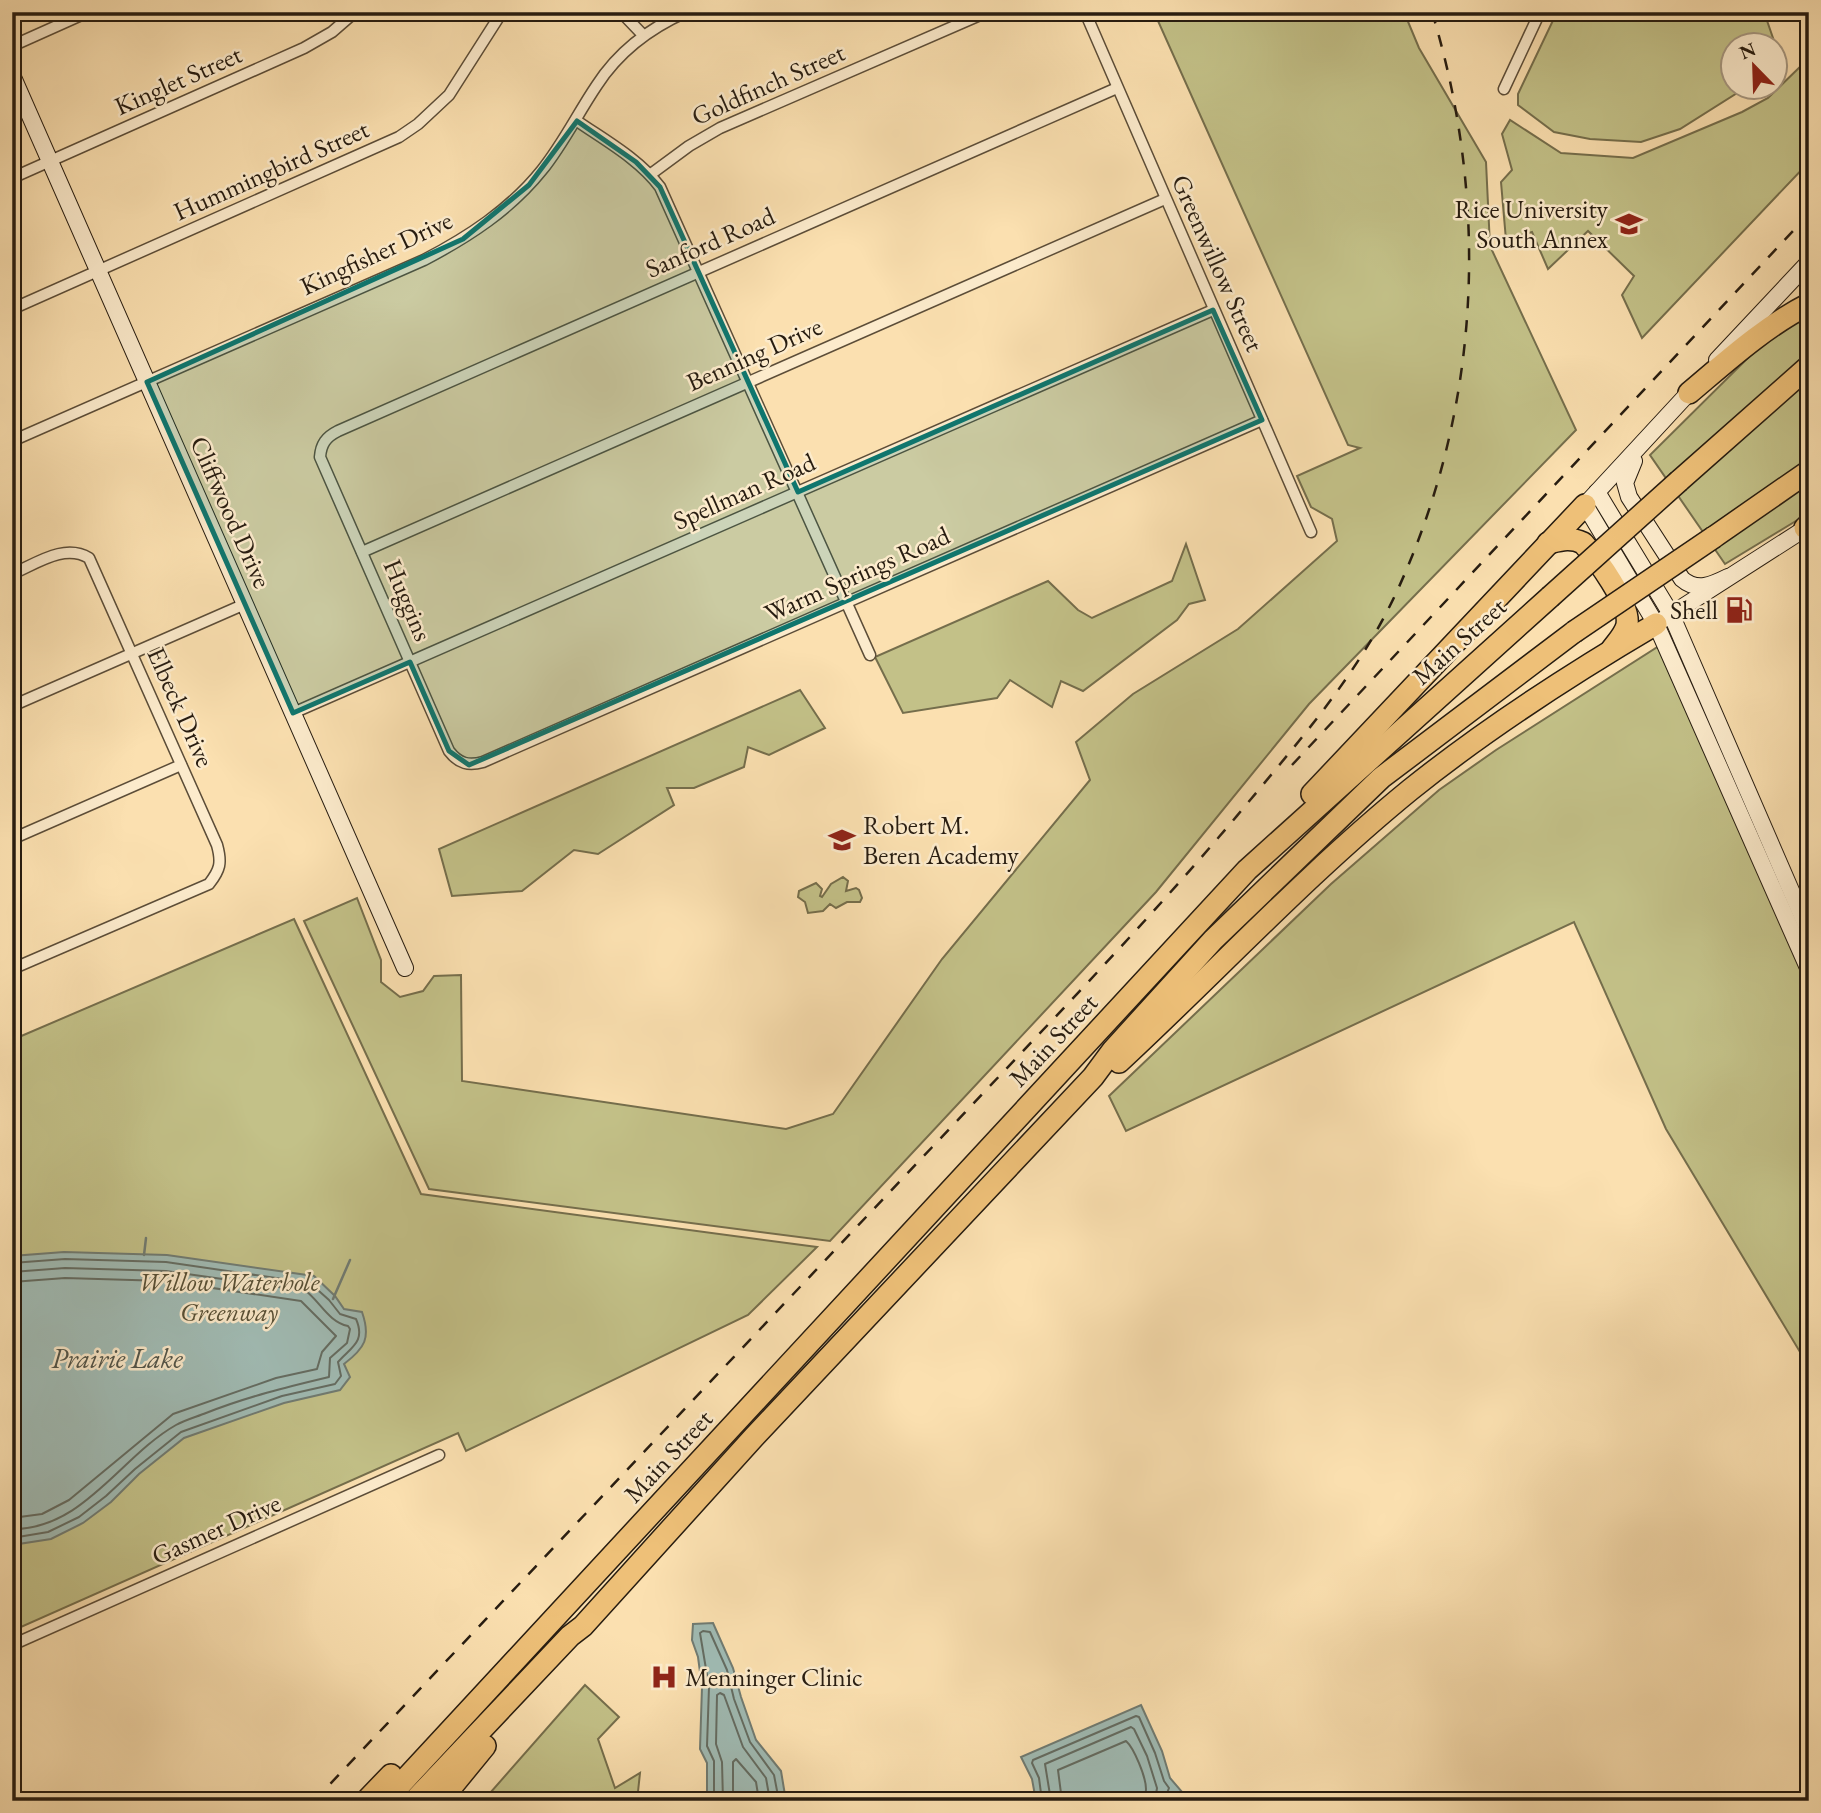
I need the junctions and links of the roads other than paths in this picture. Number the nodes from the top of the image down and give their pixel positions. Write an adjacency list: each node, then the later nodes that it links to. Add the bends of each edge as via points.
1 (88, 12): 10 (street)
2 (355, 12): 15 (street, Kinglet Street, via 304,48)
3 (502, 12): 20 (street, Hummingbird Street, via 449,95 399,137)
4 (621, 12): 9 (street)
5 (686, 12): 9 (street, Kingfisher Drive)
6 (987, 12): 16 (street, Goldfinch Street, via 720,128)
7 (1084, 12): 12 (street, Greenwillow Street)
8 (1540, 12): 13 (street)
9 (643, 36): 14 (street, Kingfisher Drive, via 607,71)
10 (12, 46)
11 (12, 75): 15 (main road, Cliffwood Drive)
12 (1117, 88): 18 (street, Greenwillow Street); 21 (street, Sanford Road)
13 (1504, 89)
14 (577, 121): 16 (street); 26 (street, Kingfisher Drive, via 529,185 463,239)
15 (50, 161): 17 (street, Kinglet Street); 20 (main road, Cliffwood Drive)
16 (651, 174): 21 (street)
17 (12, 178)
18 (1165, 199): 24 (street, Greenwillow Street); 27 (street, Benning Drive)
19 (1809, 262): 28 (main road)
20 (99, 272): 23 (street, Hummingbird Street); 26 (main road, Cliffwood Drive)
21 (700, 272): 27 (street); 31 (street, Sanford Road, via 338,431)
22 (1809, 303): 28 (highway, via 1769,328)
23 (12, 309)
24 (1213, 310): 29 (street, Greenwillow Street); 34 (street, Spellman Road)
25 (1809, 366): 56 (highway, Main Street, bridge)
26 (147, 382): 30 (street, Kingfisher Drive); 43 (main road, Cliffwood Drive)
27 (748, 382): 34 (street); 39 (street, Benning Drive)
28 (1689, 393): 32 (main road)
29 (1262, 420): 37 (street, Greenwillow Street); 42 (street, Warm Springs Road)
30 (12, 441)
31 (323, 443): 39 (street, Huggins, via 320,457)
32 (1641, 446): 35 (main road); 41 (main road, via 1626,477 1627,489 1682,579 1708,587)
33 (1809, 471): 62 (highway, Main Street, bridge, via 1574,632 1381,778 1213,940)
34 (798, 492): 42 (street); 48 (street, Spellman Road)
35 (1591, 499): 38 (highway); 44 (main road)
36 (1808, 526): 41 (main road)
37 (1311, 532)
38 (1548, 544): 45 (highway, via 1563,539 1583,543 1620,597 1627,625); 56 (highway, via 1275,833)
39 (362, 552): 48 (street, Huggins)
40 (12, 574): 46 (street, Elbeck Drive, via 57,554 73,551 89,558)
41 (1728, 577): 44 (main road)
42 (847, 603): 47 (street); 53 (street, Warm Springs Road)
43 (245, 604): 46 (street); 50 (main road, Cliffwood Drive)
44 (1664, 619): 45 (highway); 51 (main road); 54 (main road)
45 (1611, 651): 62 (highway, via 1526,705 1409,790 1114,1067)
46 (132, 654): 49 (street); 52 (street, Elbeck Drive)
47 (870, 655)
48 (410, 662): 50 (street, Spellman Road); 53 (street, Huggins, via 449,751)
49 (12, 706)
50 (293, 713): 59 (main road, Cliffwood Drive)
51 (1734, 759): 54 (main road); 57 (main road)
52 (181, 765): 55 (street); 60 (street, Elbeck Drive, via 222,861 209,884)
53 (469, 765)
54 (1719, 766): 57 (main road)
55 (12, 839)
56 (1228, 890): 64 (highway, Main Street)
57 (1786, 899): 58 (main road); 61 (main road)
58 (1809, 932)
59 (405, 968)
60 (12, 969)
61 (1809, 970)
62 (1093, 1077): 66 (highway, Main Street)
63 (439, 1455): 65 (street, Gasmer Drive)
64 (565, 1609): 67 (highway, via 433,1730); 68 (highway, Main Street)
65 (12, 1645)
66 (504, 1707): 69 (highway, Main Street); 70 (highway, via 499,1729)
67 (366, 1801)
68 (385, 1801)
69 (414, 1801)
70 (440, 1801)

